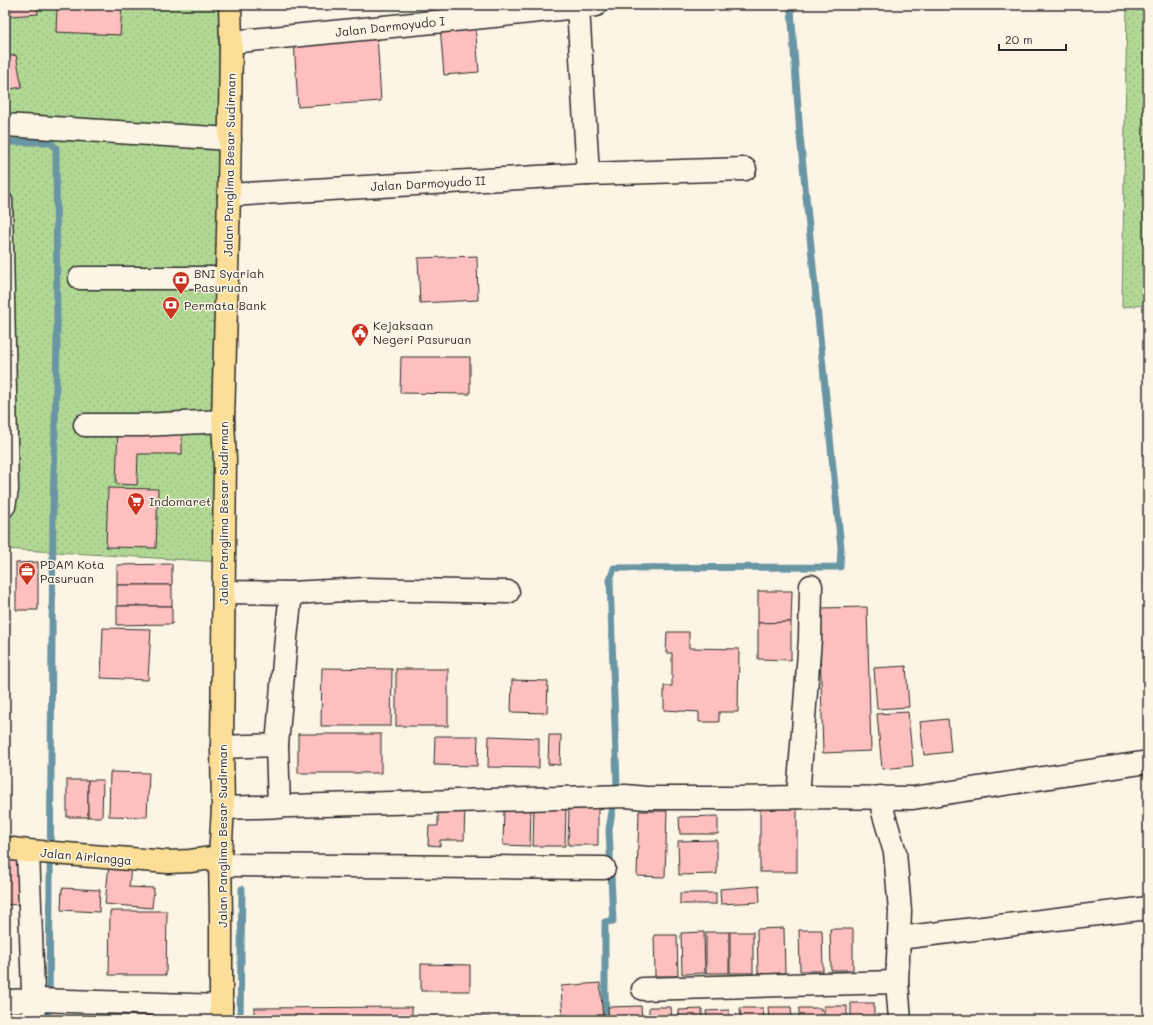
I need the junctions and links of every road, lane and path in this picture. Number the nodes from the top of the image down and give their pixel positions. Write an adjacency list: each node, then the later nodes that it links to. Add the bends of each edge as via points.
1 (230, 5): 3 (main road, Jalan Panglima Besar Sudirman)
2 (587, 6): 3 (street, Jalan Darmoyudo I); 7 (street)
3 (231, 42): 5 (main road, Jalan Panglima Besar Sudirman)
4 (5, 125): 5 (street)
5 (230, 138): 8 (main road, Jalan Panglima Besar Sudirman)
6 (745, 169): 7 (street, Jalan Darmoyudo II)
7 (588, 174): 8 (street, Jalan Darmoyudo II)
8 (229, 195): 11 (main road, Jalan Panglima Besar Sudirman)
9 (5, 200): 14 (lane, via 11,490)
10 (80, 278): 11 (street)
11 (227, 278): 12 (main road, Jalan Panglima Besar Sudirman)
12 (223, 421): 13 (street); 16 (main road, Jalan Panglima Besar Sudirman)
13 (86, 425)
14 (5, 511)
15 (811, 586): 22 (street, via 810,639)
16 (224, 592): 18 (street); 20 (main road, Jalan Panglima Besar Sudirman)
17 (508, 592): 18 (street, via 365,589)
18 (291, 593): 19 (street)
19 (277, 745): 20 (street); 24 (street)
20 (222, 747): 25 (main road, Jalan Panglima Besar Sudirman)
21 (1148, 762): 23 (street, via 913,798)
22 (798, 797): 23 (street); 24 (street, via 626,796)
23 (880, 797): 31 (street, via 895,852 900,910)
24 (279, 807): 25 (street)
25 (224, 808): 28 (main road, Jalan Panglima Besar Sudirman)
26 (5, 848): 27 (main road, Jalan Airlangga)
27 (34, 851): 28 (main road, Jalan Airlangga, via 168,862); 35 (street)
28 (220, 861): 29 (street); 36 (main road, Jalan Panglima Besar Sudirman)
29 (604, 868)
30 (1148, 908): 31 (street)
31 (899, 938): 32 (street)
32 (897, 982): 33 (street); 37 (street)
33 (644, 989)
34 (5, 1001): 35 (street)
35 (35, 1006): 36 (street, via 60,1000)
36 (221, 1013)
37 (900, 1020)

